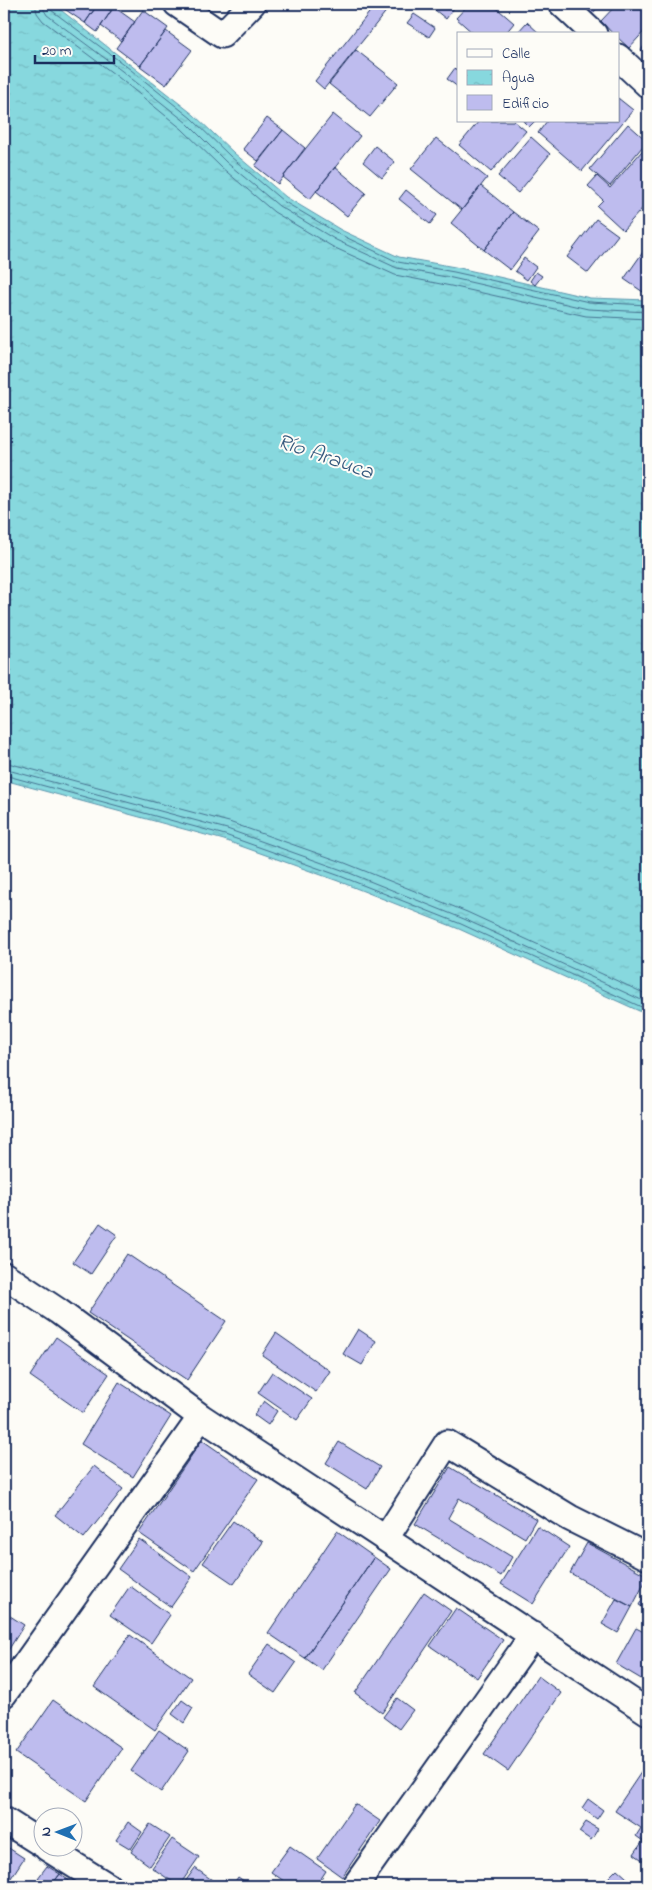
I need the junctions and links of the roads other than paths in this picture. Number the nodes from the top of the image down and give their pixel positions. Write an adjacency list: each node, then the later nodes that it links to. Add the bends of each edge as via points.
1 (177, 4): 2 (street, via 222,35)
2 (252, 4)
3 (562, 4): 4 (street)
4 (592, 32)
5 (620, 59): 6 (street)
6 (648, 85)
7 (4, 1275): 8 (street, via 58,1310)
8 (201, 1417): 9 (street); 12 (street)
9 (386, 1538): 10 (street, via 447,1442 570,1518); 11 (street)
10 (648, 1557)
11 (533, 1635): 13 (street); 18 (street)
12 (4, 1694)
13 (648, 1712)
14 (4, 1820): 15 (street)
15 (32, 1838)
16 (63, 1858): 17 (street)
17 (108, 1886)
18 (356, 1886)

